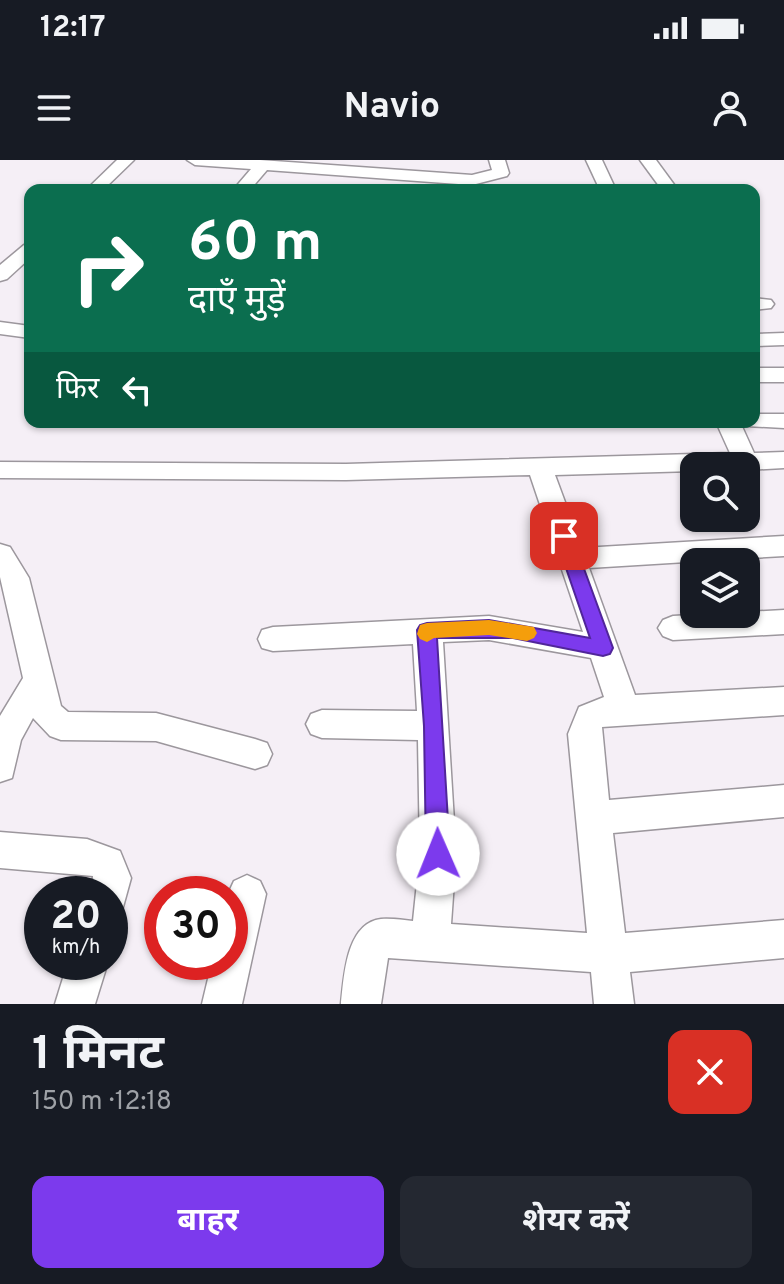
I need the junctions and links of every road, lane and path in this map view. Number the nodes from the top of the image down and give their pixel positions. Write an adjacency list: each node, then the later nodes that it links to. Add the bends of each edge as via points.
1 (126, 160): 7 (street)
2 (195, 160): 6 (street)
3 (497, 160): 6 (street, via 501,173 472,180)
4 (594, 160): 9 (street)
5 (648, 160): 10 (street)
6 (263, 165): 8 (street)
7 (100, 184)
8 (246, 184)
9 (605, 184)
10 (666, 184)
11 (0, 244): 12 (street)
12 (24, 247)
13 (24, 253): 14 (street)
14 (0, 275)
15 (0, 328): 16 (street)
16 (24, 331)
17 (784, 339): 18 (street)
18 (760, 340)
19 (760, 375): 20 (street)
20 (784, 375)
21 (760, 421): 22 (street)
22 (784, 421)
23 (731, 428): 24 (street)
24 (742, 452)
25 (784, 460): 26 (street)
26 (760, 461)
27 (680, 464): 28 (street)
28 (540, 467): 29 (street); 32 (street)
29 (0, 470)
30 (784, 546): 32 (street)
31 (0, 554): 38 (street, via 15,578)
32 (572, 559): 37 (street)
33 (784, 622): 34 (street)
34 (673, 628)
35 (427, 630): 36 (street); 37 (street, via 513,630); 42 (street)
36 (273, 639)
37 (603, 648): 40 (street)
38 (38, 681): 43 (street, via 47,713 61,726 156,727); 44 (street, via 5,737)
39 (784, 701): 40 (street)
40 (624, 709): 46 (street, via 600,711 586,722)
41 (322, 724): 42 (street)
42 (434, 726): 50 (street, via 438,854)
43 (255, 754)
44 (0, 767)
45 (784, 801): 46 (street)
46 (594, 818): 51 (street)
47 (0, 850): 48 (street, via 92,858 107,864)
48 (112, 876)
49 (784, 939): 51 (street)
50 (430, 942): 51 (street); 56 (street, via 388,937 373,944)
51 (608, 954): 57 (street)
52 (82, 980): 54 (street)
53 (227, 980): 55 (street)
54 (75, 1004)
55 (222, 1004)
56 (361, 1004)
57 (614, 1004)

